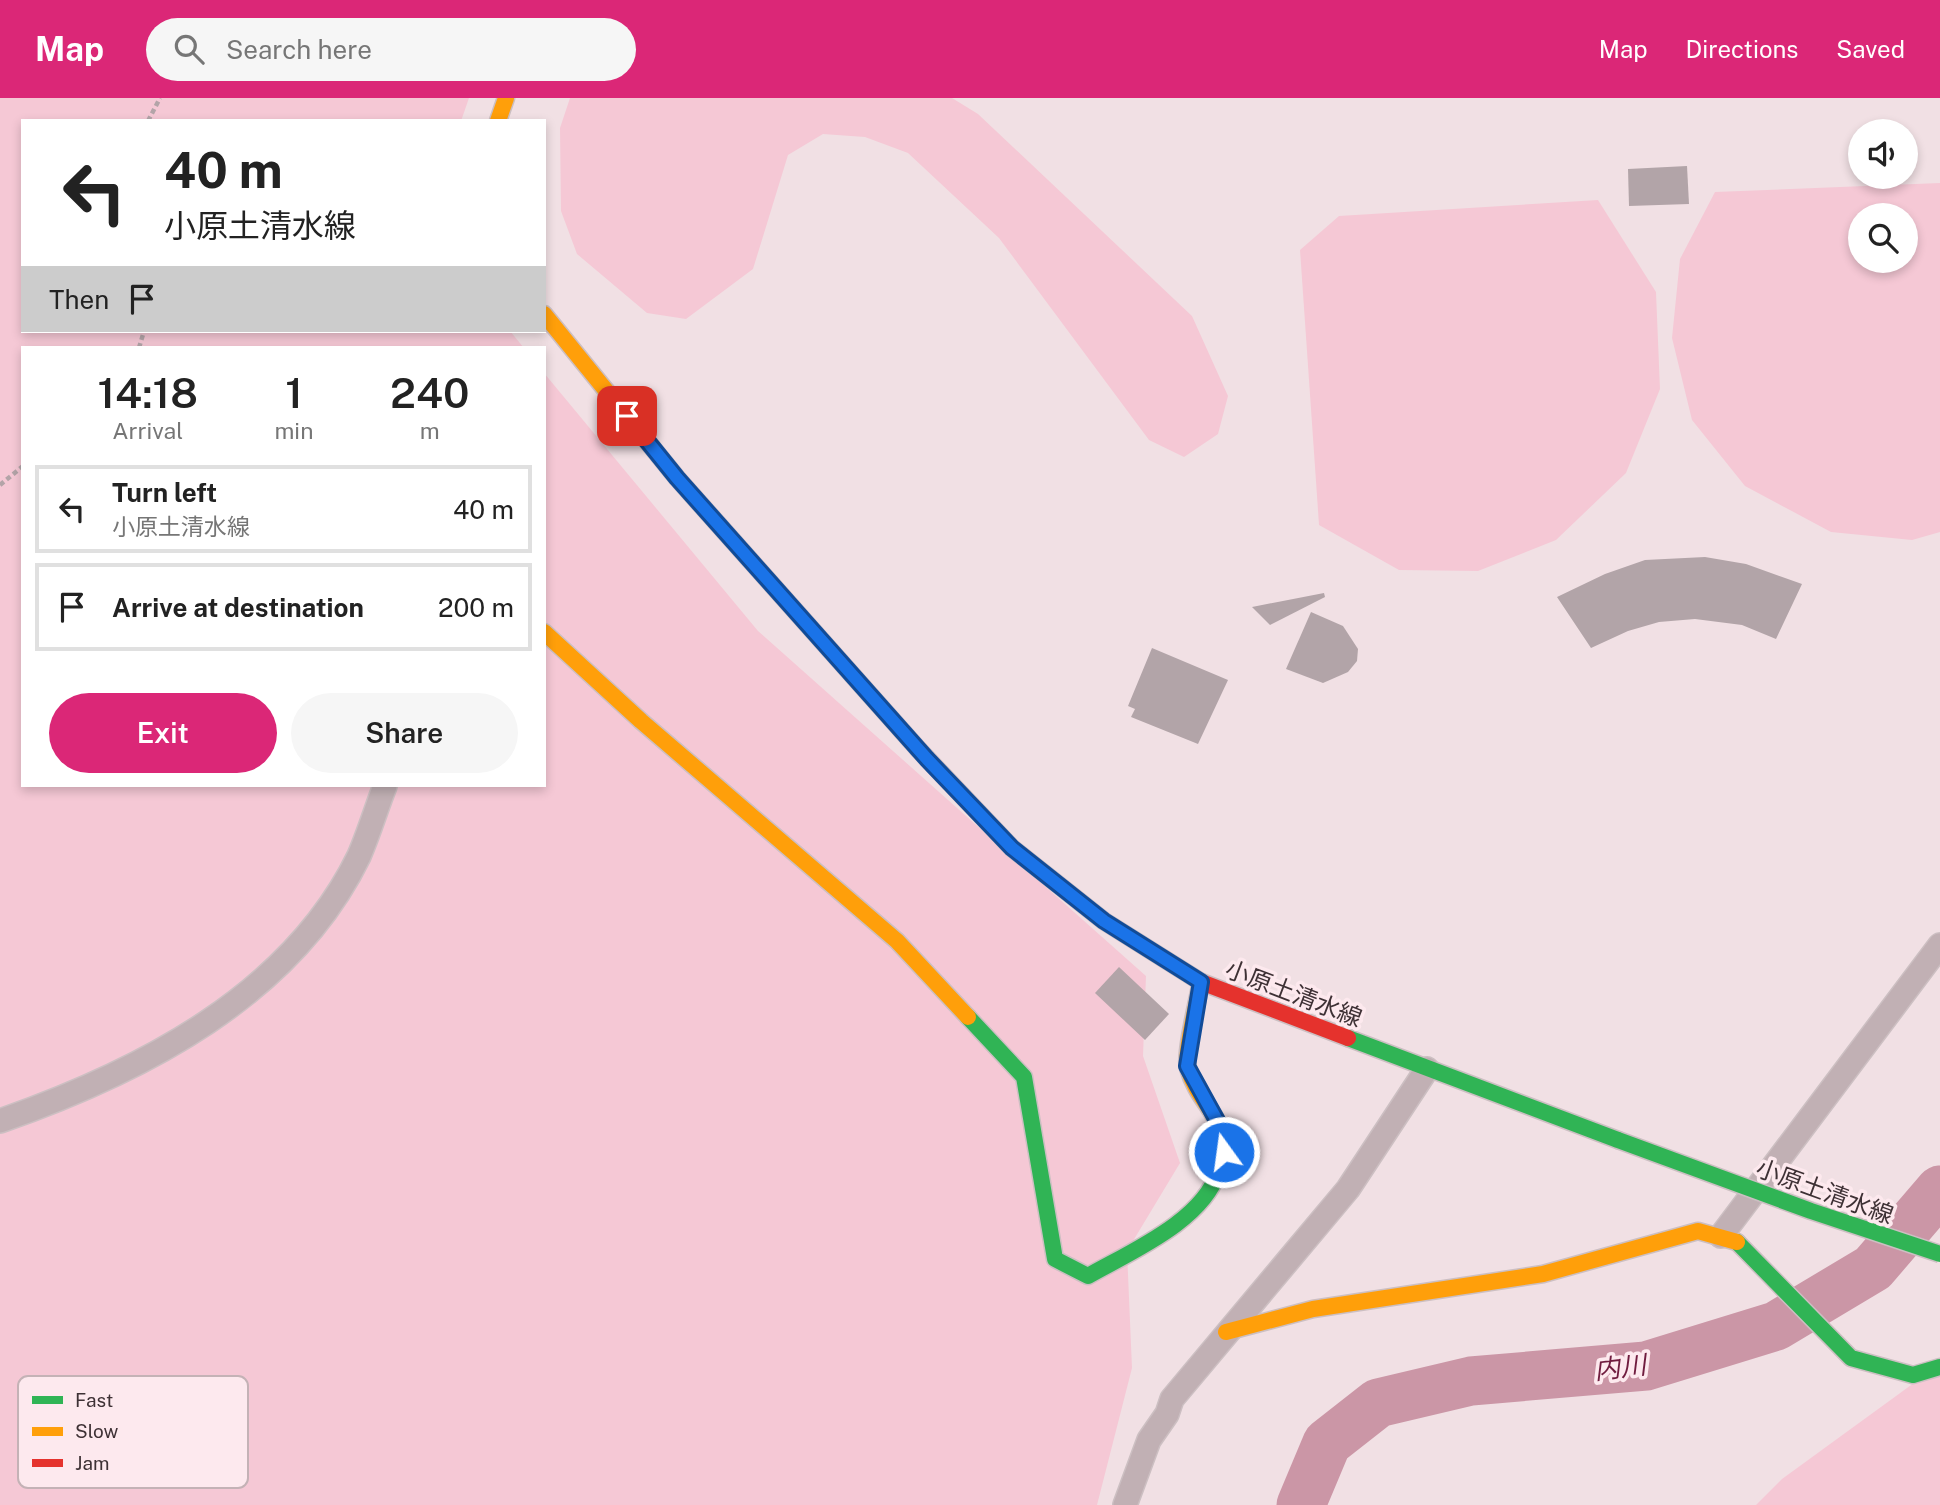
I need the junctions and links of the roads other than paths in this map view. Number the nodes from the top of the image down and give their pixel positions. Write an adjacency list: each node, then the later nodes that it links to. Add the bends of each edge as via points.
1 (506, 98): 2 (street)
2 (499, 119)
3 (546, 316): 7 (street, 小原土清水線, via 677,478 1012,848 1104,921)
4 (546, 634): 7 (street, via 897,941 1024,1077 1055,1259 1077,1273 1088,1276 1113,1264 1168,1230 1212,1191 1224,1152 1220,1126 1187,1066)
5 (385, 787): 9 (street, via 358,856 319,920 264,982 160,1052 70,1096)
6 (1940, 945): 10 (street)
7 (1201, 982): 8 (street, 小原土清水線)
8 (1427, 1069): 11 (street, 小原土清水線, bridge); 12 (street, via 1348,1189)
9 (0, 1121)
10 (1721, 1236): 12 (street, via 1698,1231 1543,1274 1313,1309); 13 (street, via 1746,1249 1851,1358 1913,1374)
11 (1940, 1254)
12 (1226, 1332): 14 (street, via 1172,1399 1149,1440)
13 (1940, 1367)
14 (1125, 1505)

